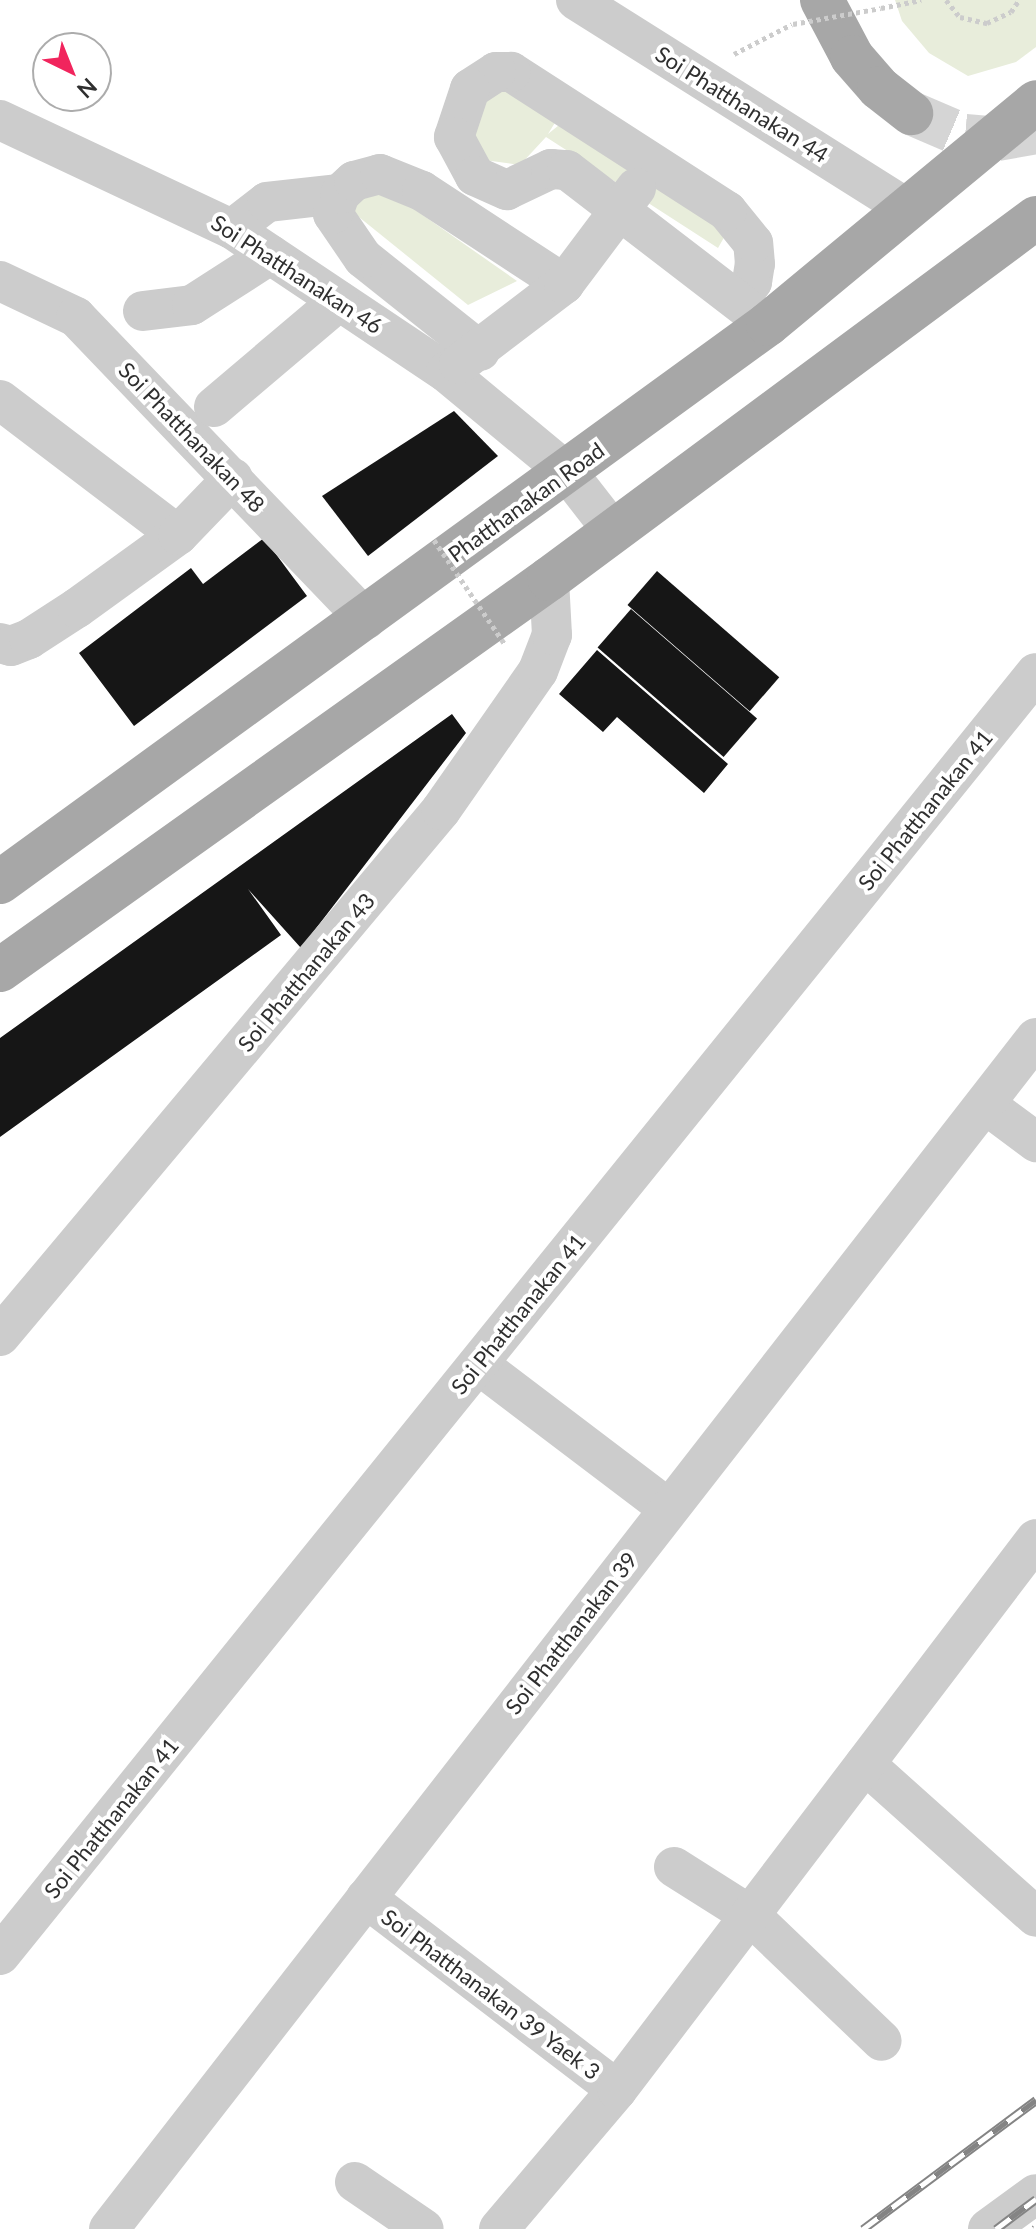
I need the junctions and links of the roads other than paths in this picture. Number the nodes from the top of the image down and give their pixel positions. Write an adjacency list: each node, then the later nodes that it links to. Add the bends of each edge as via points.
1 (576, 0): 9 (street, Soi Phatthanakan 44)
2 (807, 12): 4 (main road, via 879,88)
3 (1036, 102): 9 (main road, Phatthanakan Road)
4 (911, 113)
5 (0, 120): 11 (street, Soi Phatthanakan 46)
6 (654, 164): 8 (street); 8 (street, via 511,72 496,72 470,89 454,137 475,176 507,190 560,168); 17 (street, via 727,211 753,243)
7 (340, 194): 11 (street, via 267,202); 14 (street, via 354,181 380,174 474,220); 18 (street, via 333,214 363,258)
8 (621, 207): 14 (street); 17 (street)
9 (908, 209): 17 (main road, Phatthanakan Road)
10 (1036, 218): 24 (main road)
11 (232, 229): 12 (street, Soi Phatthanakan 46)
12 (270, 255): 15 (street, Soi Phatthanakan 46); 16 (street, via 192,305)
13 (0, 281): 23 (street, Soi Phatthanakan 48, via 76,317)
14 (564, 284): 18 (street)
15 (339, 301): 19 (street, Soi Phatthanakan 46); 21 (street)
16 (143, 311)
17 (752, 312): 22 (main road, Phatthanakan Road)
18 (480, 351): 19 (street)
19 (446, 372): 22 (street, Soi Phatthanakan 46)
20 (0, 400): 25 (street)
21 (214, 407)
22 (567, 472): 24 (street, Soi Phatthanakan 46); 27 (main road, Phatthanakan Road)
23 (233, 478): 25 (street); 27 (street, Soi Phatthanakan 48)
24 (613, 531): 26 (main road)
25 (178, 535): 28 (street, via 29,639 11,646)
26 (549, 579): 31 (main road); 35 (street, Soi Phatthanakan 43, via 552,635 538,671 467,775)
27 (366, 619): 30 (main road, Phatthanakan Road)
28 (0, 643)
29 (1036, 673): 36 (street, Soi Phatthanakan 41)
30 (2, 876)
31 (0, 970)
32 (1036, 1038): 33 (street, Soi Phatthanakan 39)
33 (985, 1104): 34 (street); 37 (street, Soi Phatthanakan 39)
34 (1036, 1142)
35 (0, 1336)
36 (478, 1364): 37 (street); 44 (street, Soi Phatthanakan 41)
37 (668, 1508): 41 (street, Soi Phatthanakan 39)
38 (1036, 1539): 39 (street)
39 (865, 1764): 42 (street); 43 (street)
40 (674, 1867): 42 (street)
41 (366, 1898): 46 (street, Soi Phatthanakan 39 Yaek 3); 49 (street, Soi Phatthanakan 39)
42 (750, 1915): 45 (street); 46 (street)
43 (1036, 1917)
44 (0, 1955)
45 (882, 2041)
46 (617, 2090): 51 (street)
47 (355, 2182): 50 (street)
48 (1036, 2194): 52 (street)
49 (109, 2229)
50 (424, 2229)
51 (499, 2229)
52 (988, 2229)

